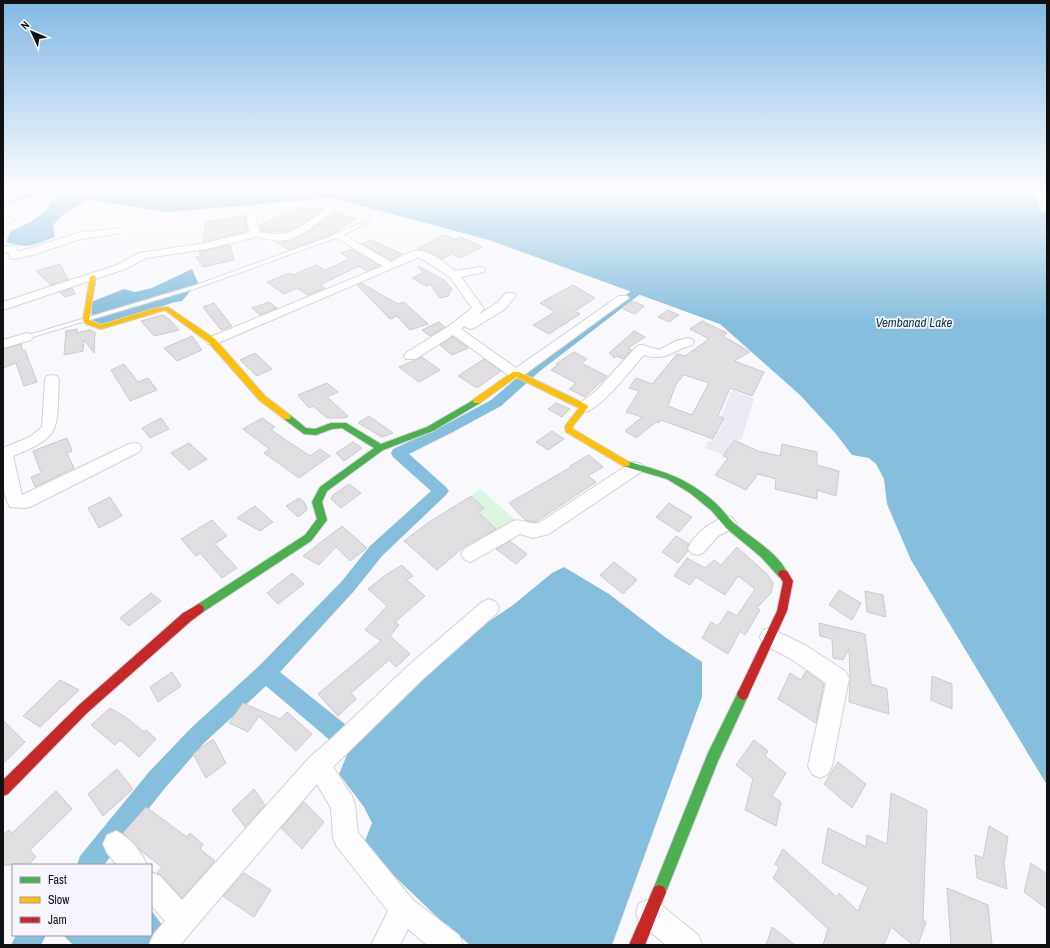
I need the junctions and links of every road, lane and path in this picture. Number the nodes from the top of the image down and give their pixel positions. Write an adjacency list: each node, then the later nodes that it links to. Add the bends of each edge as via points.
1 (96, 233): 6 (street, via 80,235 14,256 12,248)
2 (297, 233): 4 (street, via 276,239)
3 (343, 233): 5 (lane)
4 (256, 234): 10 (street, via 206,246 143,255 121,267)
5 (339, 235): 7 (street); 14 (lane, via 195,287)
6 (3, 249)
7 (391, 266): 9 (street, via 421,254); 17 (street)
8 (480, 270): 9 (street)
9 (454, 275): 15 (street, via 478,309)
10 (93, 277): 13 (street); 14 (street)
11 (510, 296): 15 (street, via 501,306)
12 (623, 298): 21 (street)
13 (3, 306)
14 (86, 320): 16 (lane); 17 (street, via 101,327 166,308)
15 (456, 331): 20 (street); 21 (street)
16 (26, 338): 19 (street)
17 (212, 341): 25 (street, via 262,398 304,431 316,432 331,426 343,425)
18 (688, 342): 23 (street, via 678,344 658,355 642,350 601,394)
19 (3, 344)
20 (411, 356)
21 (521, 377): 23 (street); 25 (street, via 430,429)
22 (52, 379): 26 (street, via 47,431 37,439)
23 (584, 407): 27 (street, via 569,426 569,430)
24 (134, 448): 26 (street, via 19,503 14,501)
25 (380, 448): 35 (street, via 324,489 317,502 322,520 308,538 187,617 83,708)
26 (4, 454)
27 (635, 468): 28 (street, via 670,477 692,488 716,509); 30 (street, via 543,529 533,530 518,526)
28 (727, 523): 29 (street, via 712,531); 32 (street, via 778,565 788,581 782,611)
29 (696, 548)
30 (470, 554)
31 (490, 608): 33 (street, via 417,670)
32 (770, 637): 34 (street, via 838,678); 40 (street, via 713,758)
33 (330, 754): 39 (street, via 343,805 346,838); 41 (street)
34 (820, 766)
35 (3, 789)
36 (116, 844): 37 (street)
37 (133, 864)
38 (152, 886): 41 (street)
39 (404, 909): 43 (street); 44 (street)
40 (649, 913): 45 (street); 46 (street)
41 (182, 921): 42 (street)
42 (163, 945)
43 (386, 945)
44 (449, 945)
45 (637, 945)
46 (688, 945)

